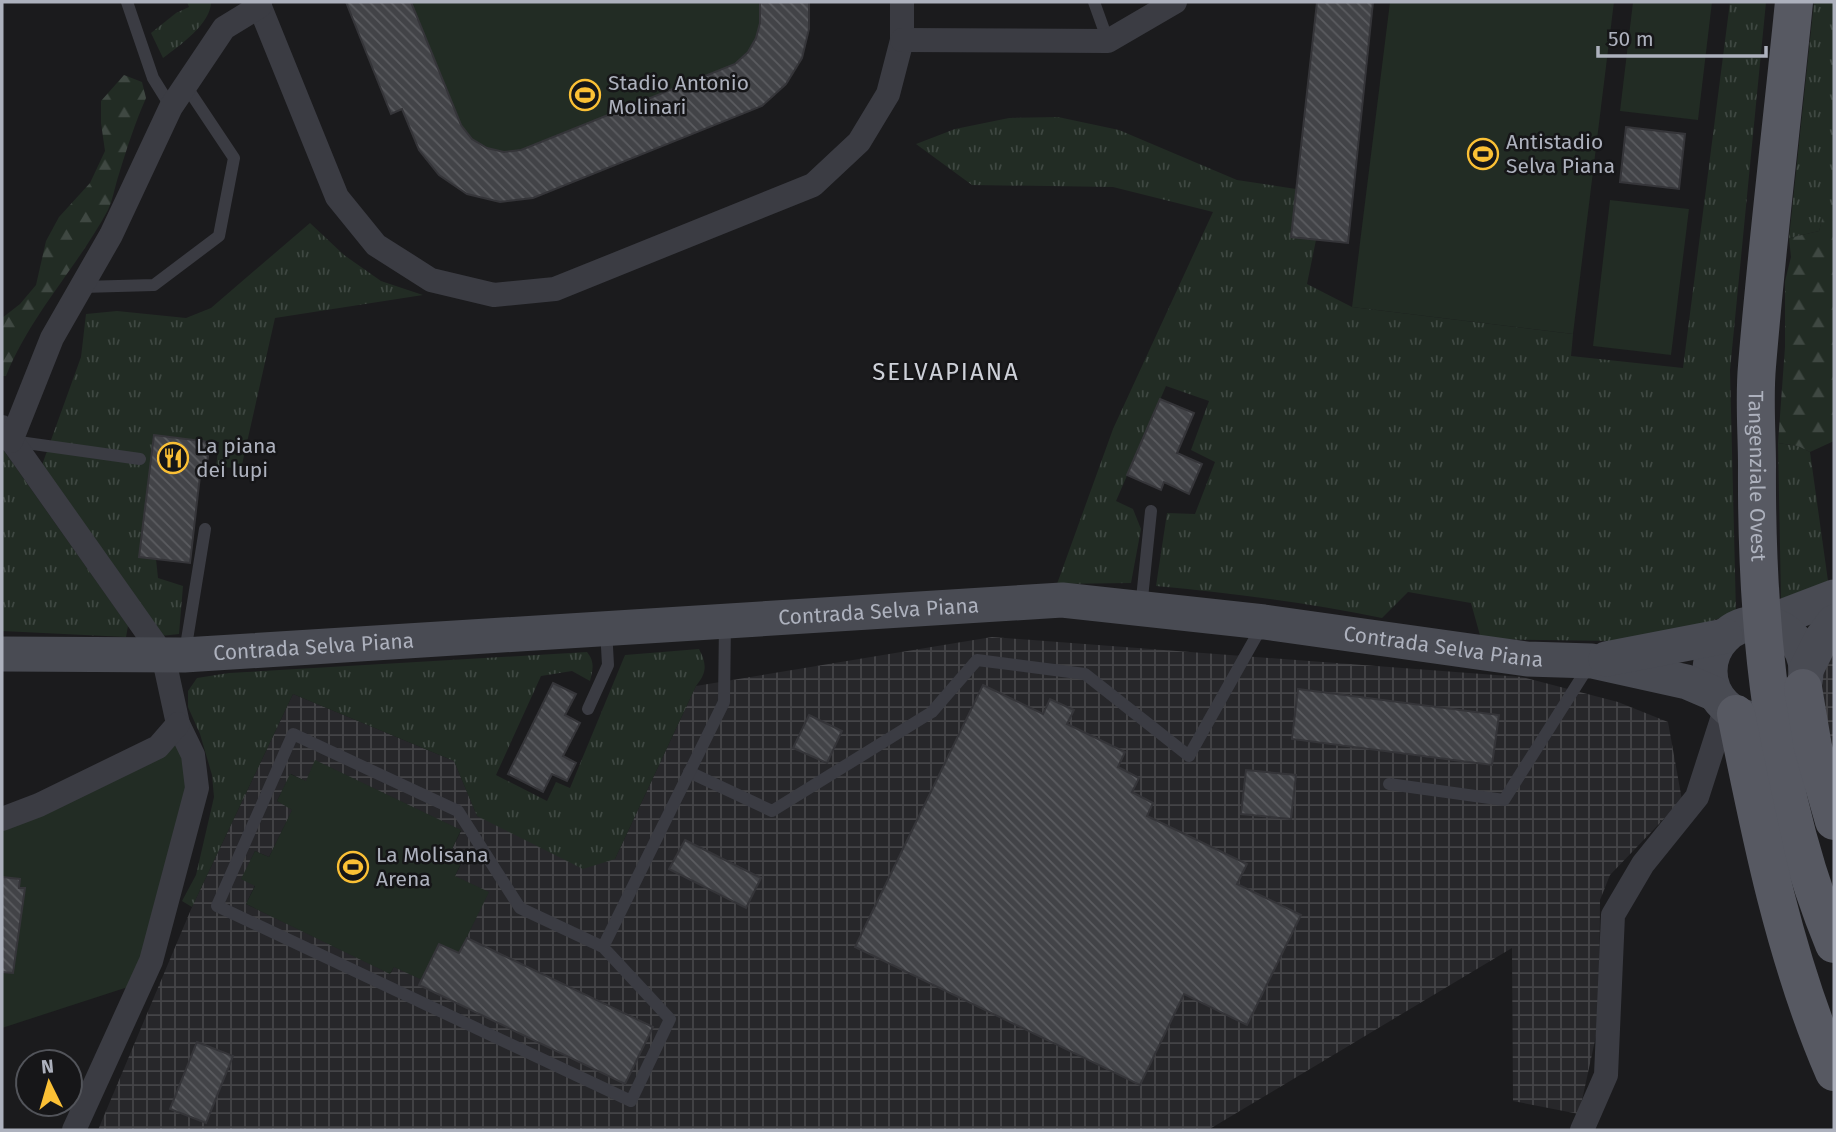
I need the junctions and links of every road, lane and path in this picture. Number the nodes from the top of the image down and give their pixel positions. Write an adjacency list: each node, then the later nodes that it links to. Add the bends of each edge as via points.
1 (127, 2): 10 (lane, via 153,78)
2 (902, 2): 7 (street)
3 (1094, 2): 8 (lane)
4 (1175, 2): 8 (street)
5 (1794, 2): 35 (main road, Tangenziale Ovest, via 1757,368 1756,552 1767,679 1788,797)
6 (259, 4): 7 (street, via 337,197 376,245 431,280 494,295 555,289 813,186 859,142 888,94); 9 (street, via 224,28)
7 (902, 40): 8 (street)
8 (1108, 41)
9 (186, 86): 10 (street); 11 (lane, via 234,158 219,236 154,285)
10 (171, 107): 11 (street)
11 (82, 287): 12 (street, via 52,338)
12 (7, 434): 13 (lane); 25 (street)
13 (139, 459)
14 (1151, 511): 17 (lane)
15 (205, 529): 25 (lane)
16 (1834, 597): 21 (street)
17 (1141, 608): 18 (street, Contrada Selva Piana, via 1062,600); 19 (street, Contrada Selva Piana)
18 (725, 622): 22 (street, Contrada Selva Piana); 31 (lane, via 724,702)
19 (1264, 622): 26 (street, Contrada Selva Piana, via 1527,659); 31 (lane, via 1189,756 1085,674 977,660 932,712 772,811)
20 (1834, 622): 27 (street)
21 (1765, 624): 23 (street, via 1744,625); 27 (street, via 1786,632 1801,648)
22 (606, 629): 25 (street, Contrada Selva Piana); 29 (lane, via 608,664)
23 (1726, 636): 26 (street); 28 (street, via 1711,663 1712,684)
24 (2, 654): 25 (street, Contrada Selva Piana)
25 (173, 655): 30 (street)
26 (1592, 661): 28 (street, via 1686,682); 32 (lane, via 1504,800)
27 (1805, 679): 28 (street, via 1787,709 1776,716 1749,719); 34 (main road, via 1813,747)
28 (1726, 705): 37 (main road, via 1804,988); 39 (street, via 1697,797 1643,864 1613,915 1606,1075)
29 (588, 709)
30 (178, 724): 33 (street, via 158,747); 38 (street, via 193,755 194,801 151,961)
31 (689, 772): 36 (lane)
32 (1389, 784)
33 (2, 819)
34 (1834, 821)
35 (1834, 944)
36 (603, 947): 36 (lane, via 670,1019 631,1101 217,906 293,734 457,811 520,908)
37 (1834, 1072)
38 (74, 1130)
39 (1582, 1130)

